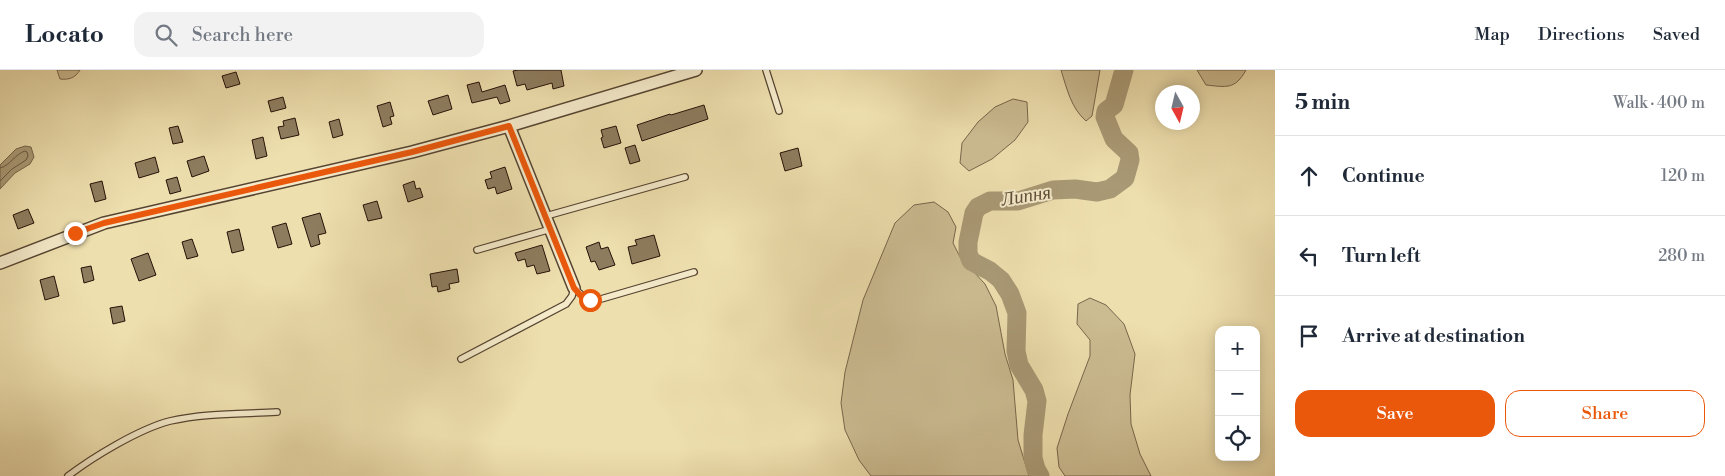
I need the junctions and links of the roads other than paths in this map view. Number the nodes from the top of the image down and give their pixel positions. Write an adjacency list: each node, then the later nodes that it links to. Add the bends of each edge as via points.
1 (696, 70): 4 (street)
2 (766, 70): 3 (lane)
3 (779, 111)
4 (509, 126): 6 (street); 9 (street, via 412,152 104,223)
5 (684, 177): 6 (lane)
6 (546, 216): 7 (street)
7 (551, 229): 8 (lane); 11 (street)
8 (477, 250)
9 (0, 263)
10 (694, 272): 11 (lane, via 601,299 582,297)
11 (574, 288): 12 (lane, via 566,304)
12 (461, 359)
13 (278, 412): 14 (lane, via 215,415 154,426)
14 (68, 476)

